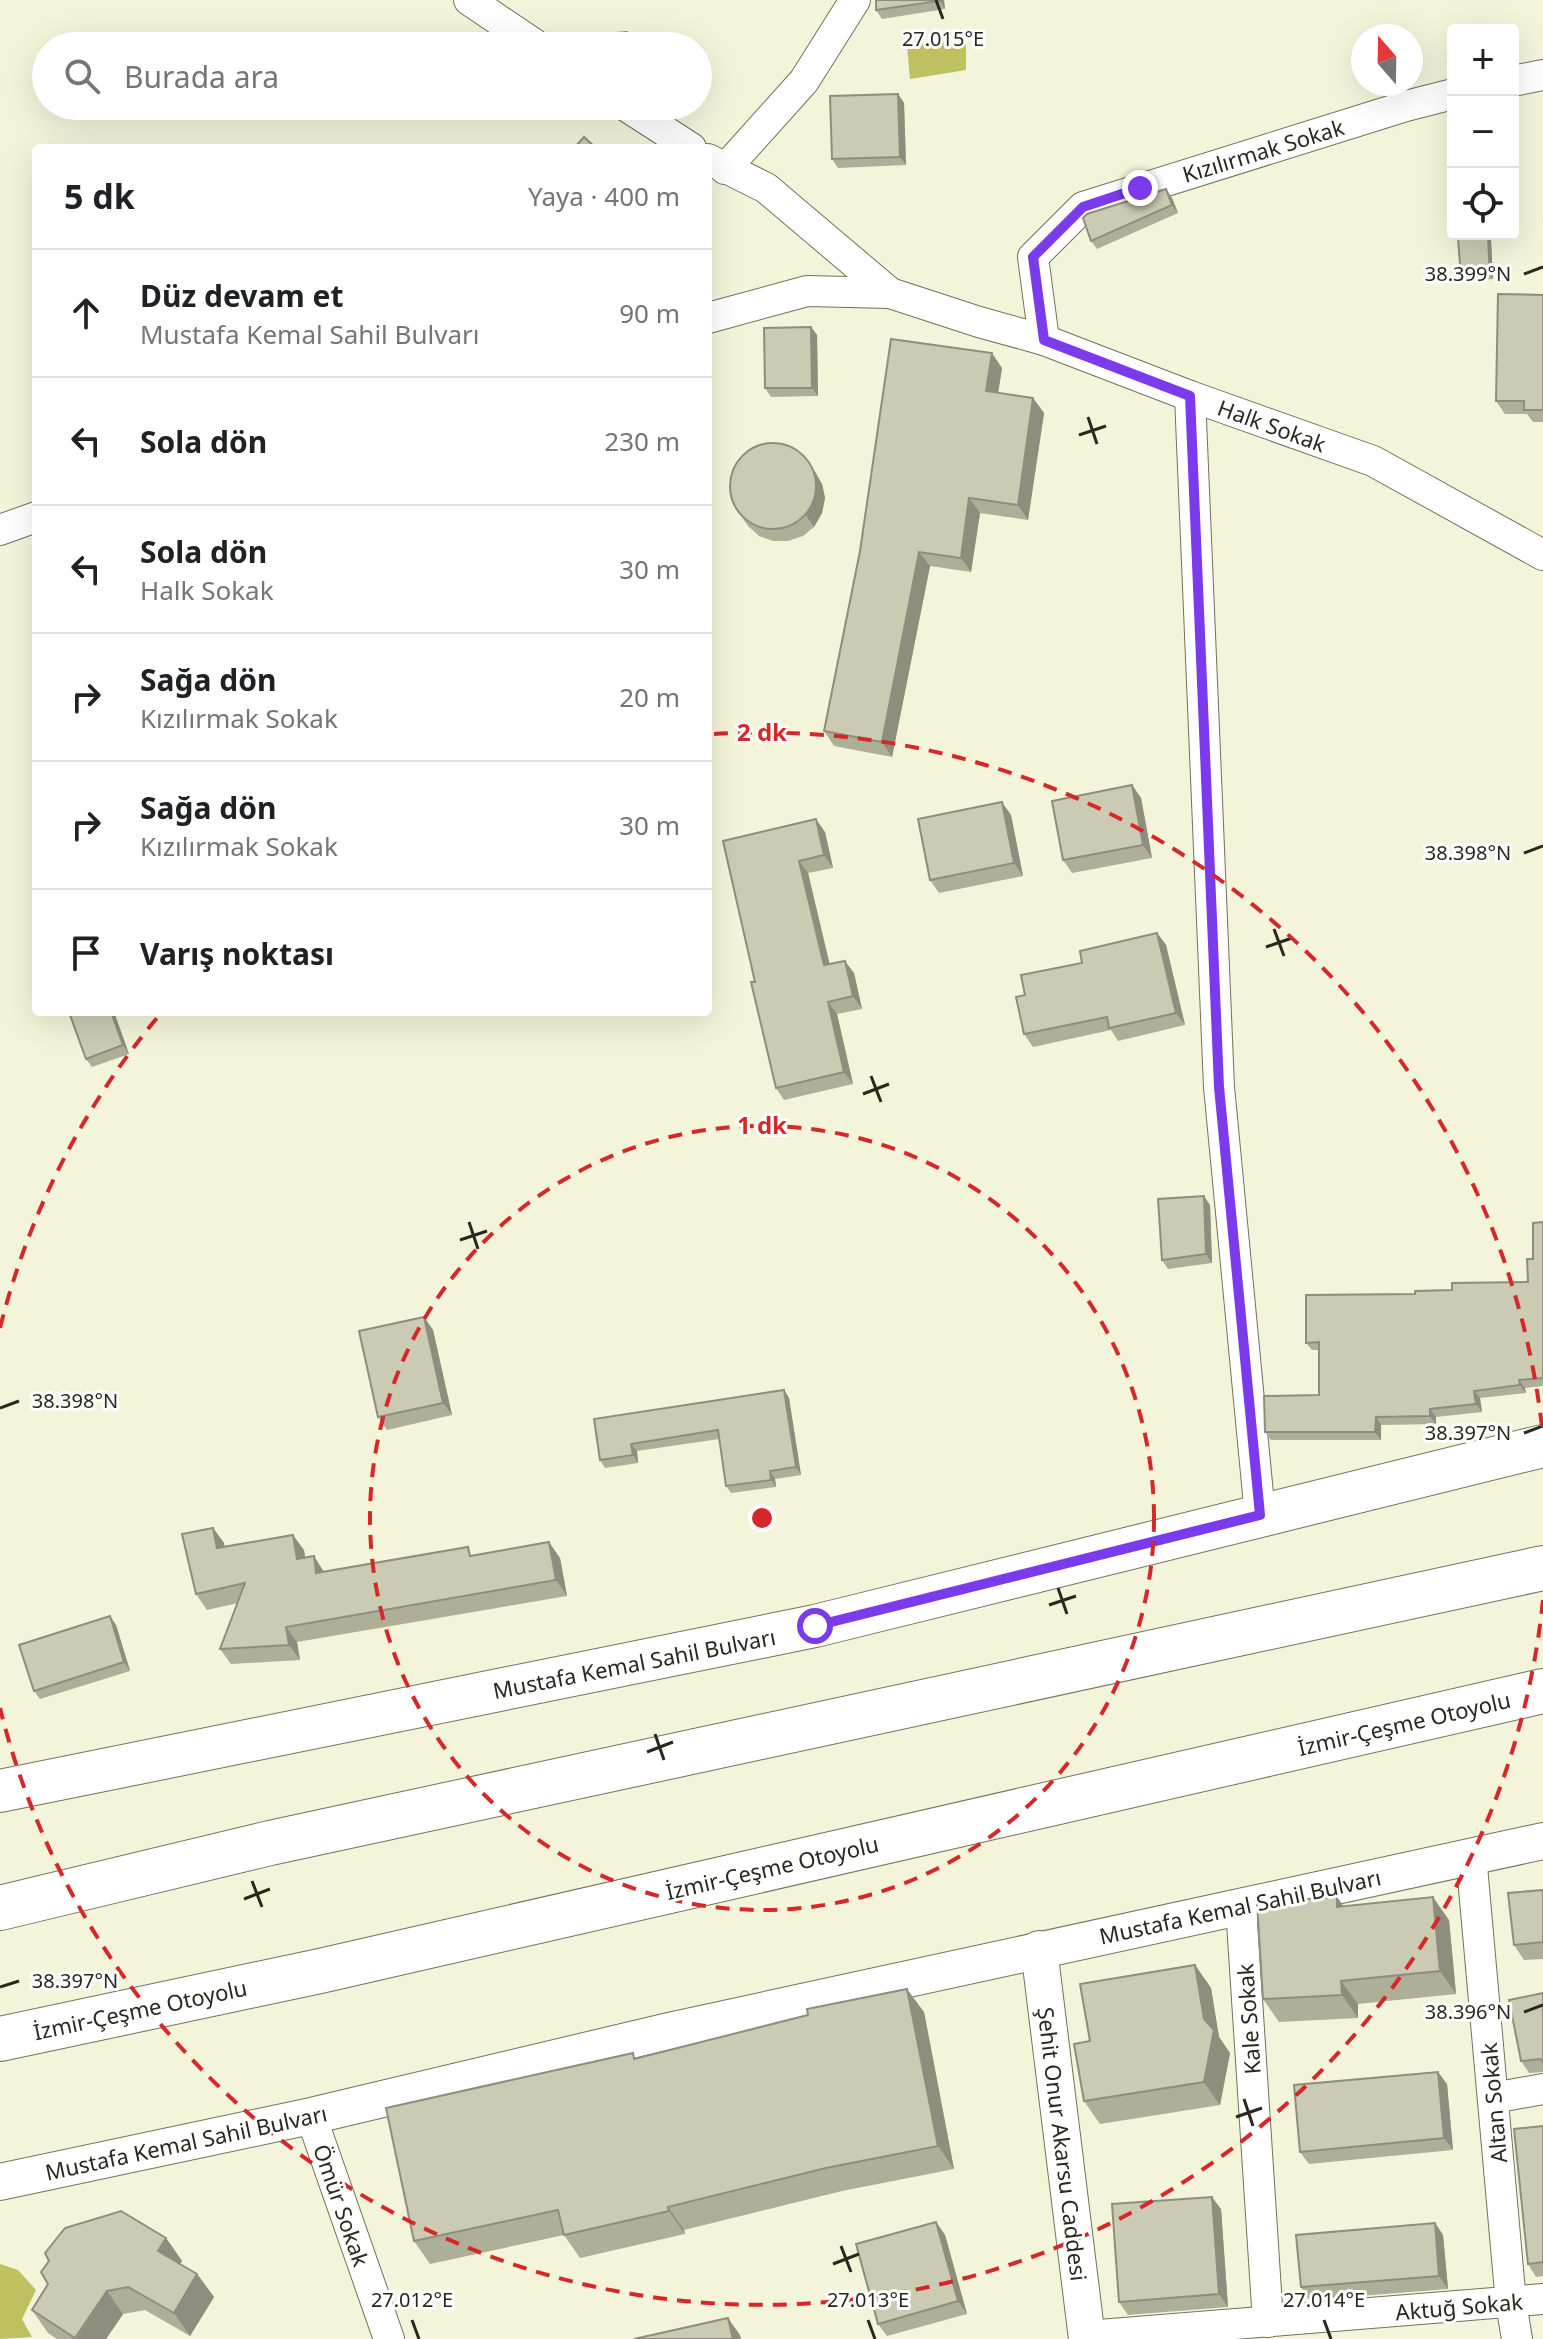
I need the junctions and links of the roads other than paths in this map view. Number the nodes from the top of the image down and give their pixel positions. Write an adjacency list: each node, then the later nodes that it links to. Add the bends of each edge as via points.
1 (469, 0): 3 (street)
2 (855, 0): 9 (street, via 804,81)
3 (516, 32)
4 (1543, 75): 5 (street)
5 (1519, 80)
6 (1447, 96): 12 (street, Kızılırmak Sokak, via 1083,207 1033,257)
7 (648, 120): 8 (street)
8 (685, 144)
9 (716, 164): 10 (street, via 766,188)
10 (890, 293): 11 (street, Halk Sokak, via 807,291); 12 (street, Halk Sokak)
11 (712, 317)
12 (1044, 340): 13 (street, Halk Sokak)
13 (1190, 396): 16 (street, Halk Sokak, via 1373,461); 18 (street, via 1219,1087)
14 (32, 518): 15 (street)
15 (0, 530)
16 (1543, 555)
17 (1543, 1446): 18 (main road, Mustafa Kemal Sahil Bulvarı)
18 (1260, 1515): 21 (main road, Mustafa Kemal Sahil Bulvarı, via 815,1626)
19 (1543, 1568): 25 (highway, via 285,1839)
20 (1543, 1691): 27 (highway, İzmir-Çeşme Otoyolu, via 320,1971)
21 (0, 1791)
22 (1543, 1841): 23 (street, Mustafa Kemal Sahil Bulvarı)
23 (1471, 1855): 24 (street, Mustafa Kemal Sahil Bulvarı); 29 (street, Altan Sokak)
24 (1241, 1907): 26 (street, Mustafa Kemal Sahil Bulvarı); 34 (street, Kale Sokak)
25 (0, 1908)
26 (1039, 1949): 30 (street, Mustafa Kemal Sahil Bulvarı); 35 (street, Şehit Onur Akarsu Caddesi)
27 (0, 2039)
28 (1543, 2089): 29 (street)
29 (1493, 2098): 33 (street, Altan Sokak)
30 (311, 2116): 31 (street, Mustafa Kemal Sahil Bulvarı); 36 (street, Ömür Sokak)
31 (0, 2182)
32 (1543, 2299): 33 (street, Aktuğ Sokak)
33 (1511, 2303): 34 (street, Aktuğ Sokak); 37 (street, Altan Sokak)
34 (1268, 2322): 35 (street, Aktuğ Sokak)
35 (1087, 2338)
36 (389, 2339)
37 (1517, 2339)

